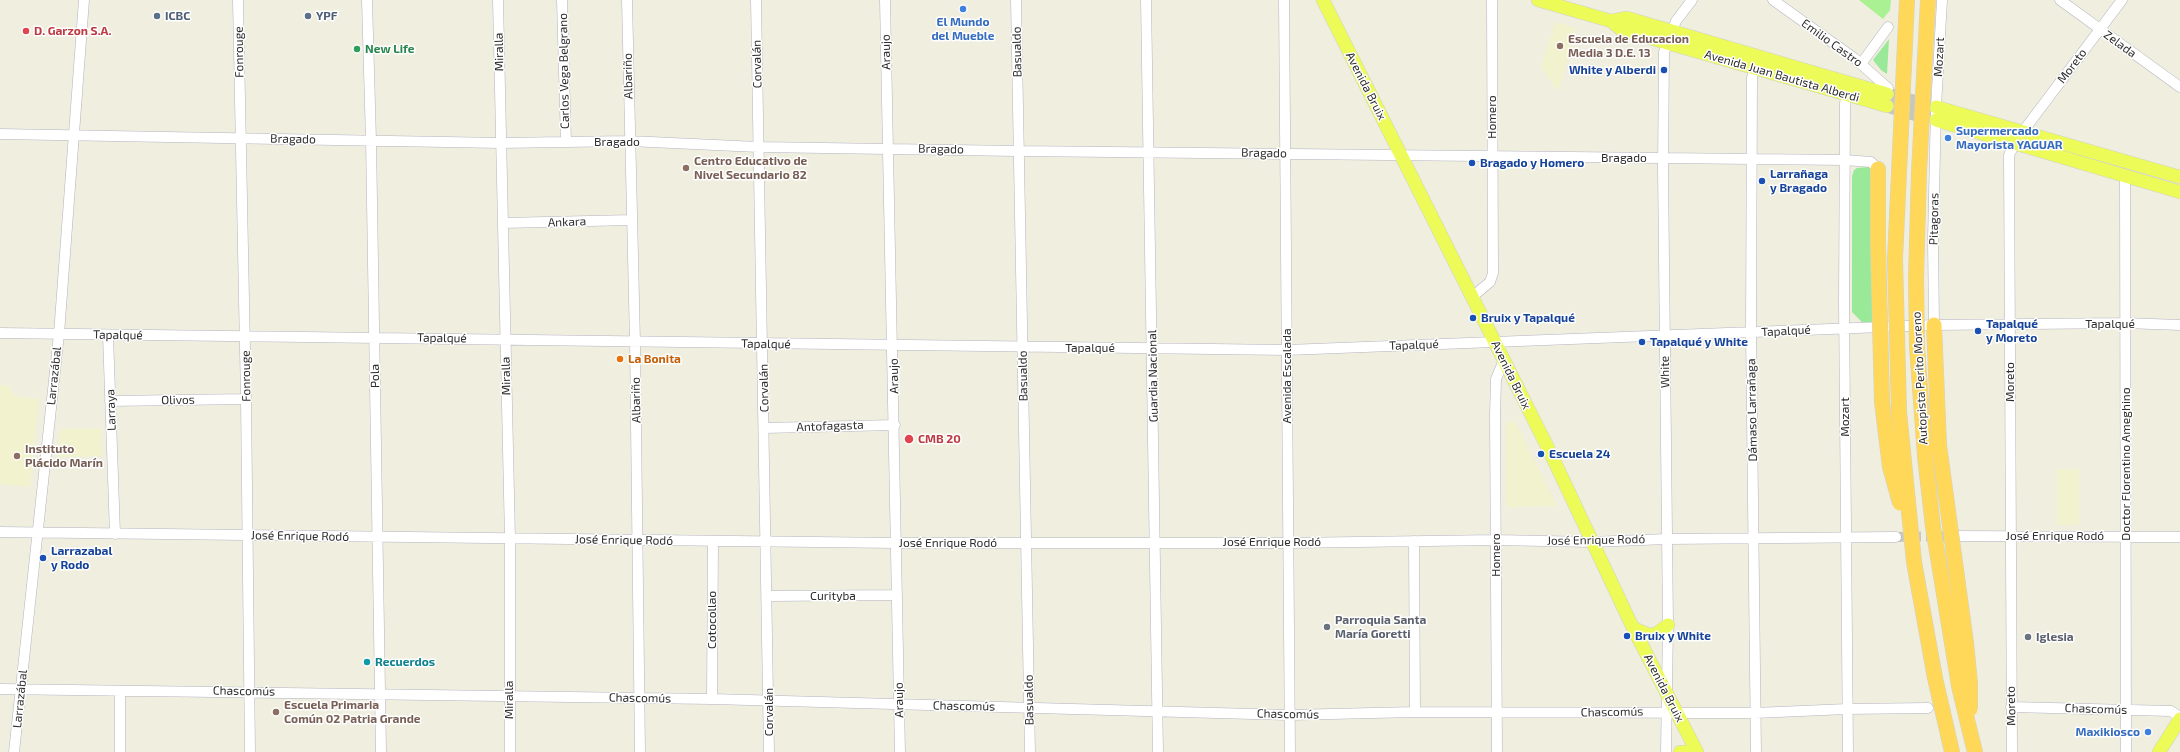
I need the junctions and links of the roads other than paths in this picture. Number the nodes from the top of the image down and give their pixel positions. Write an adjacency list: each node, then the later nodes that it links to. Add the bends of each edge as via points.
1 (84, 0): 35 (street, Larrazábal)
2 (238, 0): 36 (street, Fonrouge)
3 (367, 0): 37 (street, Pola)
4 (498, 0): 38 (street, Miralla)
5 (562, 0): 39 (street, Carlos Vega Belgrano)
6 (627, 0): 40 (street, Albariño)
7 (756, 0): 42 (street, Corvalán)
8 (885, 0): 43 (street, Araujo)
9 (1016, 0): 44 (street, Basualdo)
10 (1146, 0): 45 (street, Guardia Nacional)
11 (1284, 0): 46 (street, Avenida Escalada)
12 (1323, 0): 47 (main road, Avenida Bruix)
13 (1492, 0): 48 (street, Homero)
14 (1538, 0): 22 (main road, Avenida Juan Bautista Alberdi)
15 (1692, 0): 25 (street, White, via 1676,21)
16 (1773, 0): 27 (street, Emilio Castro)
17 (1907, 0): 108 (highway, Autopista Perito Moreno, bridge, via 1895,259 1899,412)
18 (1928, 0): 136 (highway, Autopista Perito Moreno, bridge, via 1919,172 1917,347 1933,527 1959,686)
19 (1942, 0): 32 (street, Mozart)
20 (2060, 0): 24 (street, Zelada)
21 (2122, 0): 24 (street, Moreto)
22 (1611, 21): 25 (main road, Avenida Juan Bautista Alberdi, via 1628,18); 26 (main road, Avenida Juan Bautista Alberdi, via 1622,30)
23 (1888, 27): 27 (street)
24 (2100, 29): 29 (street, Zelada); 33 (street, Moreto)
25 (1672, 31): 26 (street, White); 30 (main road, Avenida Juan Bautista Alberdi)
26 (1667, 43): 28 (main road, Avenida Juan Bautista Alberdi); 49 (street, White, via 1664,52)
27 (1861, 64): 31 (street, Emilio Castro)
28 (1754, 69): 30 (main road, Avenida Juan Bautista Alberdi); 50 (street, Dámaso Larrañaga)
29 (2180, 87)
30 (1848, 88): 31 (main road, Avenida Juan Bautista Alberdi); 51 (street, Mozart, via 1845,104)
31 (1888, 96)
32 (1936, 114): 33 (main road); 41 (main road); 60 (street, Pitagoras)
33 (2023, 132): 41 (street, Moreto); 54 (main road)
34 (0, 134): 35 (street, Bragado)
35 (73, 136): 36 (street, Bragado); 66 (street, Larrazábal)
36 (240, 138): 37 (street, Bragado); 69 (street, Fonrouge)
37 (371, 140): 38 (street, Bragado); 70 (street, Pola)
38 (501, 142): 39 (street, Bragado); 57 (street, Miralla)
39 (566, 142): 40 (street, Bragado)
40 (630, 142): 42 (street, Bragado); 56 (street, Albariño)
41 (2015, 143): 53 (main road); 61 (street, Moreto, via 2009,155)
42 (758, 147): 43 (street, Bragado); 74 (street, Corvalán)
43 (888, 148): 44 (street, Bragado); 75 (street, Araujo)
44 (1018, 151): 45 (street, Bragado); 76 (street, Basualdo)
45 (1149, 151): 46 (street, Bragado); 77 (street, Guardia Nacional)
46 (1285, 154): 47 (street, Bragado); 78 (street, Avenida Escalada)
47 (1401, 156): 48 (street, Bragado); 58 (main road, Avenida Bruix)
48 (1492, 157): 49 (street, Bragado); 58 (street, Homero, via 1493,273 1490,282)
49 (1663, 159): 50 (street, Bragado); 68 (street, White)
50 (1752, 160): 51 (street, Bragado); 65 (street, Dámaso Larrañaga)
51 (1845, 160): 52 (street, Bragado, via 1871,162); 63 (street, Mozart)
52 (1878, 169): 108 (highway, bridge, via 1879,323 1884,428 1890,467)
53 (2125, 176): 55 (main road); 59 (street, Doctor Florentino Ameghino)
54 (2180, 178)
55 (2180, 192)
56 (632, 220): 57 (street, Ankara); 73 (street, Albariño)
57 (503, 223): 71 (street, Miralla)
58 (1472, 297): 72 (main road, Avenida Bruix)
59 (2125, 323): 61 (street, Tapalqué); 62 (street, Tapalqué); 90 (street, Doctor Florentino Ameghino)
60 (1934, 325): 61 (street, Tapalqué); 63 (street, Tapalqué); 136 (highway, bridge, via 1939,445 1966,643 1970,683)
61 (2011, 325): 89 (street, Moreto)
62 (2180, 325)
63 (1845, 327): 65 (street, Tapalqué); 92 (street, Mozart)
64 (0, 333): 66 (street, Tapalqué)
65 (1751, 333): 68 (street, Tapalqué); 95 (street, Dámaso Larrañaga)
66 (59, 334): 67 (street, Tapalqué); 85 (street, Larrazábal)
67 (108, 335): 69 (street, Tapalqué); 81 (street, Larraya)
68 (1665, 335): 72 (street, Tapalqué); 97 (street, White)
69 (245, 336): 70 (street, Tapalqué); 80 (street, Fonrouge)
70 (375, 337): 71 (street, Tapalqué); 91 (street, Pola)
71 (506, 339): 73 (street, Tapalqué); 96 (street, Miralla)
72 (1494, 341): 78 (street, Tapalqué); 79 (main road, Avenida Bruix)
73 (635, 342): 74 (street, Tapalqué); 98 (street, Albariño)
74 (763, 344): 75 (street, Tapalqué); 83 (street, Corvalán)
75 (893, 346): 76 (street, Tapalqué); 82 (street, Araujo)
76 (1022, 348): 77 (street, Tapalqué); 106 (street, Basualdo)
77 (1152, 348): 78 (street, Tapalqué); 103 (street, Guardia Nacional)
78 (1287, 350): 107 (street, Avenida Escalada)
79 (1504, 360): 99 (street, Homero, via 1496,379); 104 (main road, Avenida Bruix)
80 (246, 399): 81 (street, Olivos); 87 (street, Fonrouge)
81 (110, 400): 86 (street, Larraya)
82 (895, 425): 83 (street, Antofagasta); 105 (street, Araujo)
83 (764, 428): 102 (street, Corvalán)
84 (0, 532): 85 (street, José Enrique Rodó)
85 (38, 533): 86 (street, José Enrique Rodó); 114 (street, Larrazábal)
86 (115, 534): 87 (street, José Enrique Rodó)
87 (248, 536): 91 (street, José Enrique Rodó); 116 (street, Fonrouge)
88 (1955, 536): 89 (street, José Enrique Rodó)
89 (2010, 536): 90 (street, José Enrique Rodó); 125 (street, Moreto)
90 (2126, 536): 94 (street, José Enrique Rodó); 129 (street, Doctor Florentino Ameghino)
91 (378, 537): 96 (street, José Enrique Rodó); 117 (street, Pola)
92 (1846, 537): 93 (street, José Enrique Rodó); 95 (street, José Enrique Rodó); 127 (street, Mozart)
93 (1896, 537)
94 (2180, 537)
95 (1754, 538): 97 (street, José Enrique Rodó); 132 (street, Dámaso Larrañaga)
96 (510, 539): 98 (street, José Enrique Rodó); 119 (street, Miralla)
97 (1667, 539): 104 (street, José Enrique Rodó); 111 (street, White)
98 (638, 540): 101 (street, José Enrique Rodó); 120 (street, Albariño)
99 (1496, 540): 100 (street, José Enrique Rodó); 104 (street, José Enrique Rodó); 133 (street, Homero)
100 (1414, 541): 107 (street, José Enrique Rodó); 130 (street)
101 (713, 542): 102 (street, José Enrique Rodó); 121 (street, Cotocollao)
102 (767, 542): 105 (street, José Enrique Rodó); 110 (street, Corvalán)
103 (1156, 542): 106 (street, José Enrique Rodó); 107 (street, José Enrique Rodó); 128 (street, Guardia Nacional)
104 (1591, 542): 112 (main road, Avenida Bruix)
105 (896, 543): 106 (street, José Enrique Rodó); 109 (street, Araujo)
106 (1026, 543): 124 (street, Basualdo)
107 (1288, 543): 134 (street, Avenida Escalada)
108 (1914, 562): 155 (highway, Autopista Perito Moreno, via 1935,678)
109 (897, 595): 110 (street, Curityba); 123 (street, Araujo)
110 (768, 596): 122 (street, Corvalán)
111 (1668, 625): 112 (main road, via 1656,634 1649,635); 118 (street, White)
112 (1632, 628): 118 (main road, Avenida Bruix)
113 (0, 689): 114 (street, Chascomús)
114 (20, 689): 115 (street, Chascomús); 137 (street, Larrazábal)
115 (120, 691): 116 (street, Chascomús); 138 (street)
116 (250, 691): 117 (street, Chascomús); 139 (street, Fonrouge)
117 (381, 695): 119 (street, Chascomús); 140 (street, Pola)
118 (1667, 695): 131 (main road, Avenida Bruix)
119 (509, 696): 120 (street, Chascomús); 141 (street, Miralla)
120 (640, 698): 121 (street, Chascomús); 142 (street, Albariño)
121 (712, 699): 122 (street, Chascomús)
122 (769, 701): 123 (street, Chascomús); 143 (street, Corvalán)
123 (900, 704): 124 (street, Chascomús); 144 (street, Araujo)
124 (1029, 707): 128 (street, Chascomús); 145 (street, Basualdo)
125 (2011, 707): 129 (street, Chascomús); 157 (street, Moreto)
126 (1928, 708): 127 (street, Chascomús)
127 (1847, 709): 132 (street, Chascomús); 154 (street, Mozart)
128 (1158, 710): 134 (street, Chascomús); 146 (street, Guardia Nacional)
129 (2125, 710): 135 (street, Chascomús, via 2171,711); 158 (street, Doctor Florentino Ameghino)
130 (1415, 712): 133 (street, Chascomús); 134 (street, Chascomús)
131 (1671, 712): 132 (street, Chascomús); 133 (street, Chascomús); 149 (street); 152 (main road, Avenida Bruix)
132 (1755, 713): 153 (street, Dámaso Larrañaga)
133 (1497, 714): 148 (street, Homero)
134 (1289, 715): 147 (street, Avenida Escalada)
135 (2180, 718): 159 (main road)
136 (1969, 728): 156 (highway, Autopista Perito Moreno)
137 (14, 752)
138 (120, 752)
139 (250, 752)
140 (381, 752)
141 (510, 752)
142 (640, 752)
143 (769, 752)
144 (900, 752)
145 (1030, 752)
146 (1158, 752)
147 (1290, 752)
148 (1497, 752)
149 (1666, 752)
150 (1680, 752): 151 (main road)
151 (1692, 752)
152 (1697, 752)
153 (1756, 752)
154 (1848, 752)
155 (1952, 752)
156 (1975, 752)
157 (2012, 752)
158 (2126, 752)
159 (2159, 752)

